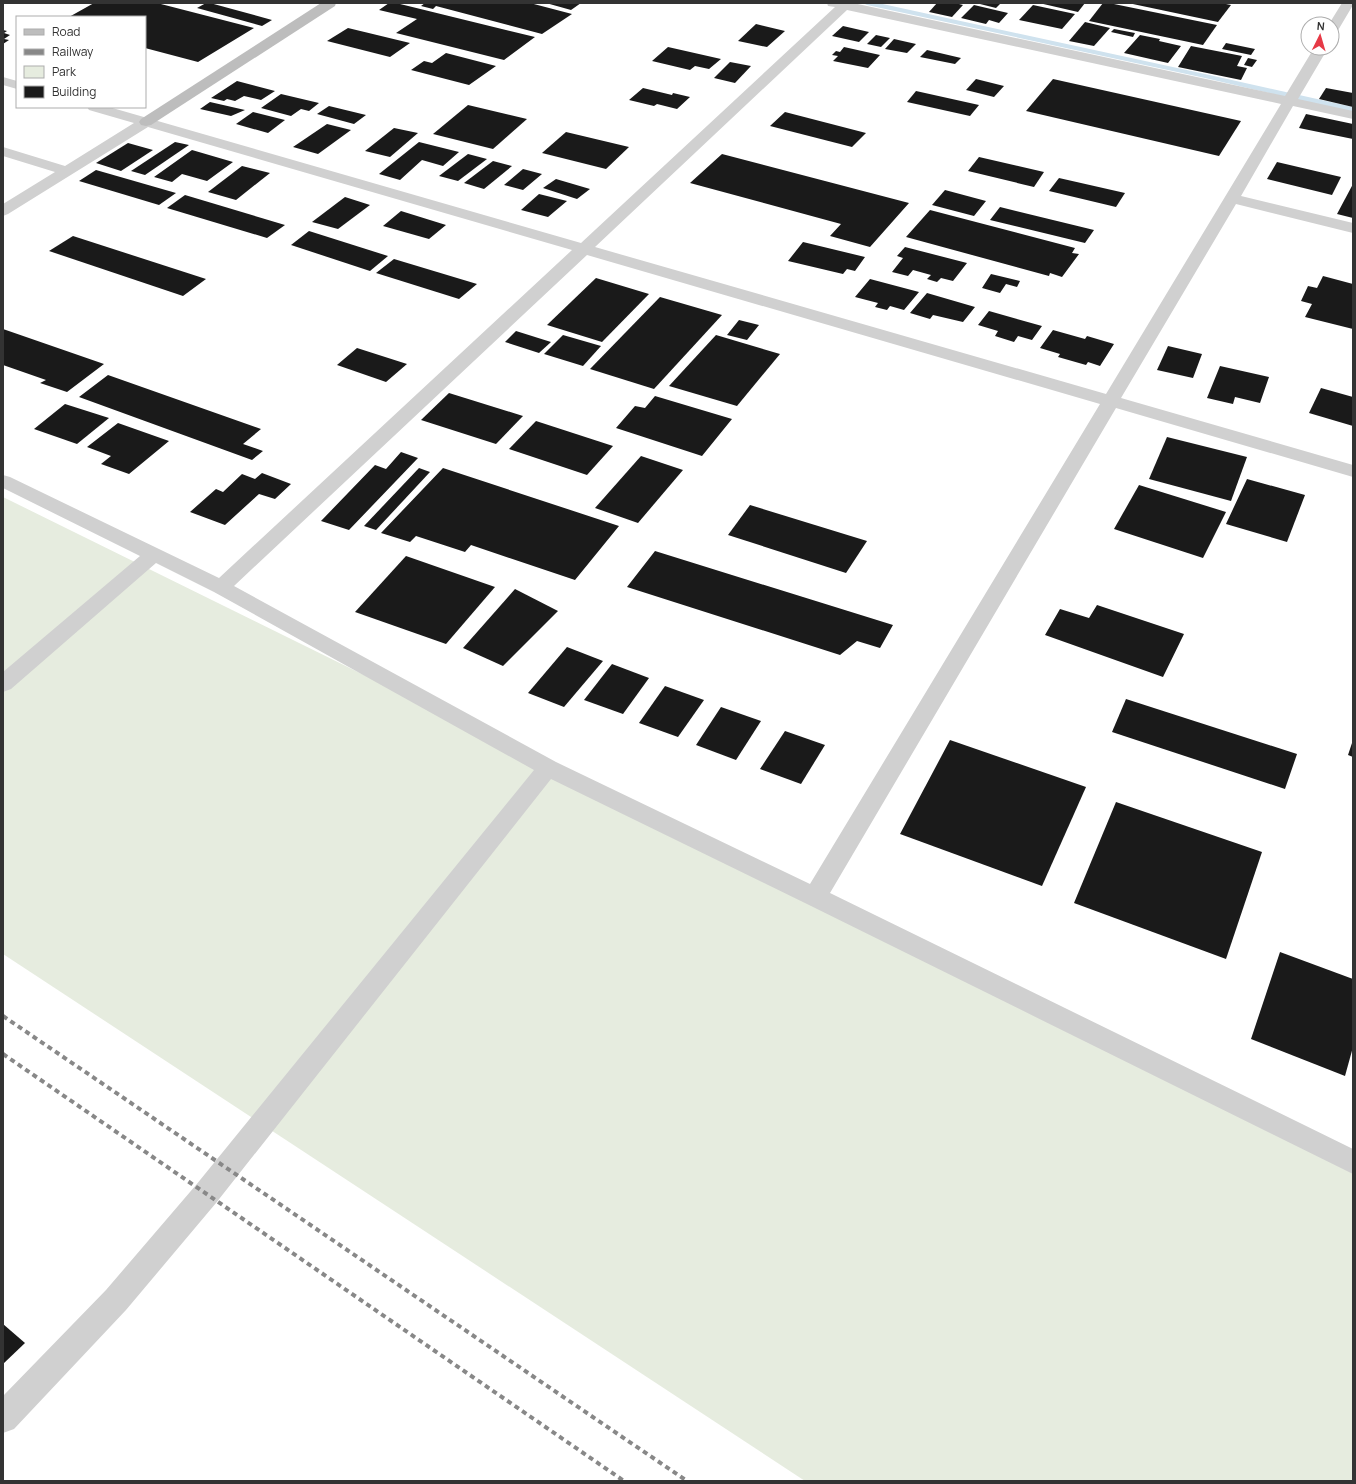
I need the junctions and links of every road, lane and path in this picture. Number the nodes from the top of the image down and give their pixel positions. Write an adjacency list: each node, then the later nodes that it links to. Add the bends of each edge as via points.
1 (330, 3): 11 (street)
2 (1348, 3): 4 (street)
3 (841, 4): 8 (street); 17 (street)
4 (1340, 16)
5 (1316, 56): 8 (street)
6 (3, 81): 7 (street)
7 (16, 85)
8 (1290, 100): 10 (street); 14 (street)
9 (97, 108): 11 (street)
10 (1353, 115)
11 (146, 122): 13 (street); 17 (street)
12 (3, 151): 13 (street)
13 (67, 171): 15 (street)
14 (1231, 198): 16 (street); 18 (street)
15 (3, 211)
16 (1353, 228)
17 (584, 249): 18 (street); 22 (street)
18 (1110, 401): 19 (street); 25 (street)
19 (1353, 471)
20 (3, 481): 21 (street)
21 (154, 554): 22 (street); 23 (street)
22 (221, 587): 24 (street)
23 (3, 684)
24 (548, 768): 25 (street); 27 (street, via 206,1194 116,1300)
25 (815, 897): 26 (street)
26 (1353, 1162)
27 (3, 1418)

